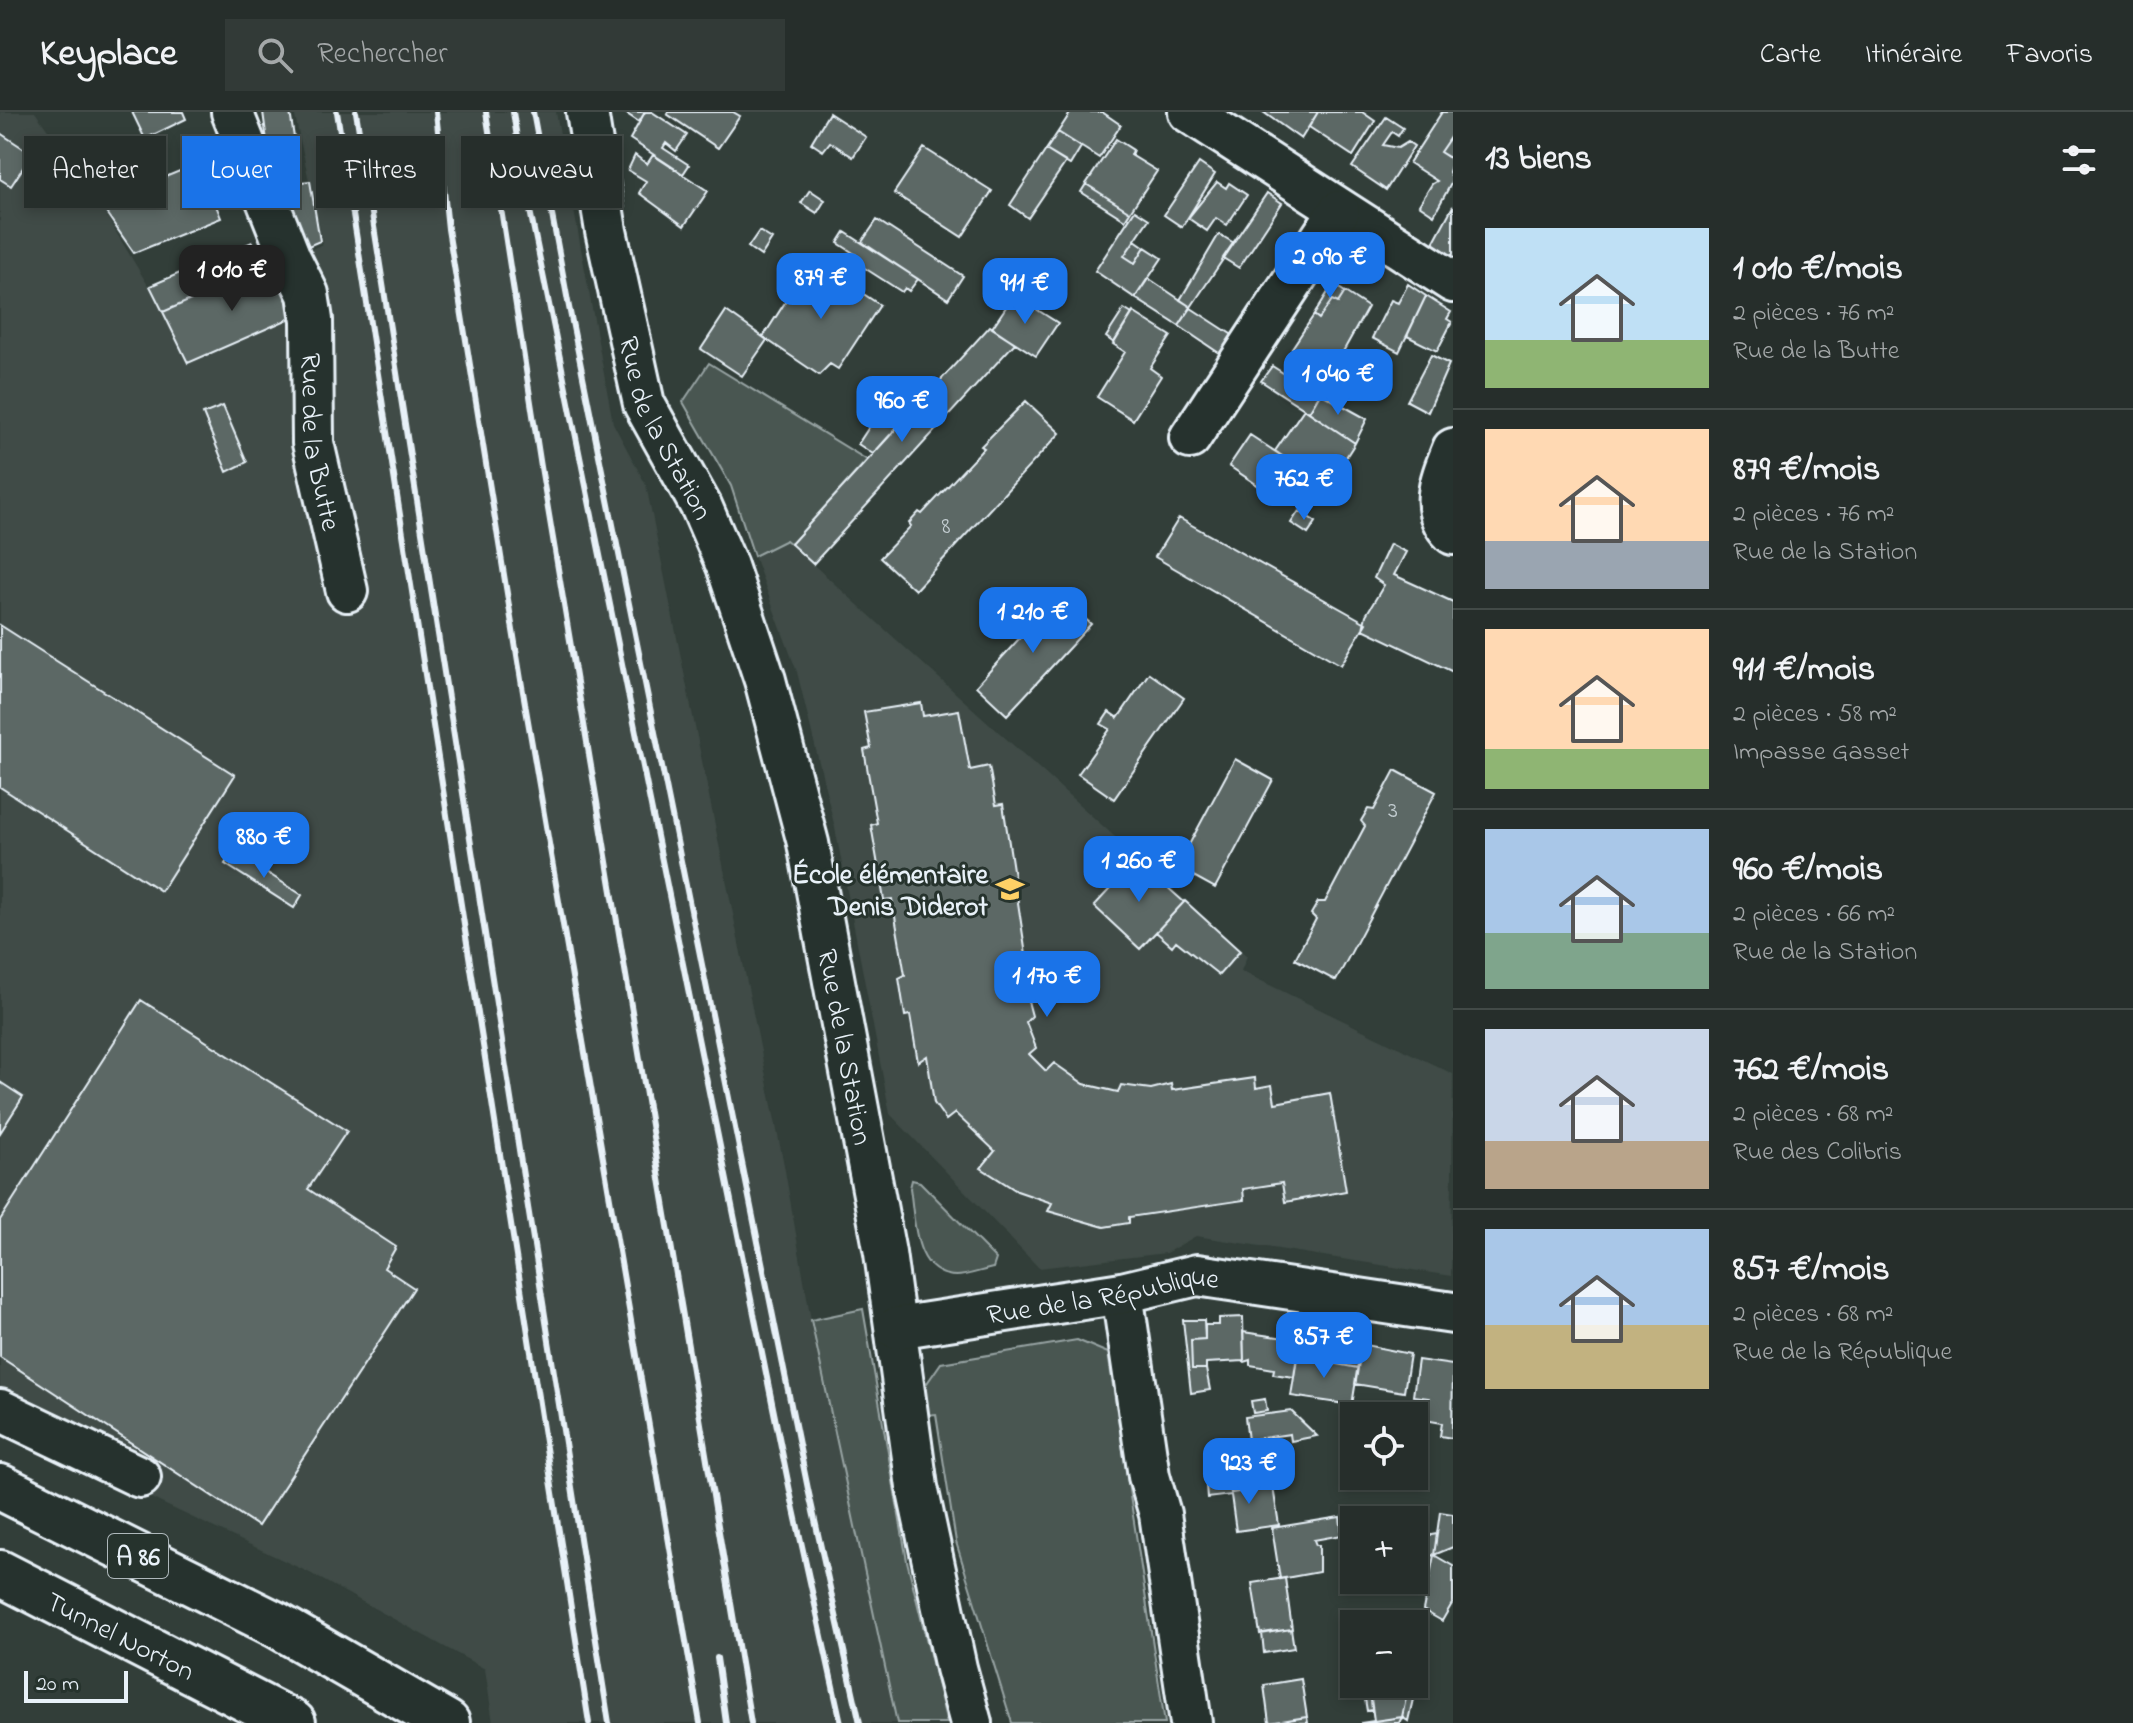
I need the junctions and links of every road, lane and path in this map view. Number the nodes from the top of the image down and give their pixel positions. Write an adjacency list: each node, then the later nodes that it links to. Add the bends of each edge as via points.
1 (232, 112): 9 (street, Rue de la Butte, via 308,294 313,443)
2 (587, 112): 12 (street, Rue de la Station, via 606,231 644,404 702,508 727,566 765,680 808,843)
3 (1189, 112): 4 (street)
4 (1339, 211): 5 (street); 6 (street)
5 (1453, 282)
6 (1190, 438)
7 (1453, 449): 8 (street, via 1438,485 1439,510)
8 (1453, 534)
9 (347, 591)
10 (1122, 1293): 11 (street, Rue de la République, via 1197,1275); 12 (street, Rue de la République); 20 (street)
11 (1453, 1313)
12 (896, 1328): 19 (street, Rue de la Station, via 917,1487)
13 (0, 1410): 14 (street)
14 (140, 1477)
15 (0, 1487): 18 (highway, A 86, via 277,1625)
16 (0, 1573): 17 (highway, Tunnel Norton)
17 (293, 1723)
18 (447, 1723)
19 (971, 1723)
20 (1191, 1723)

